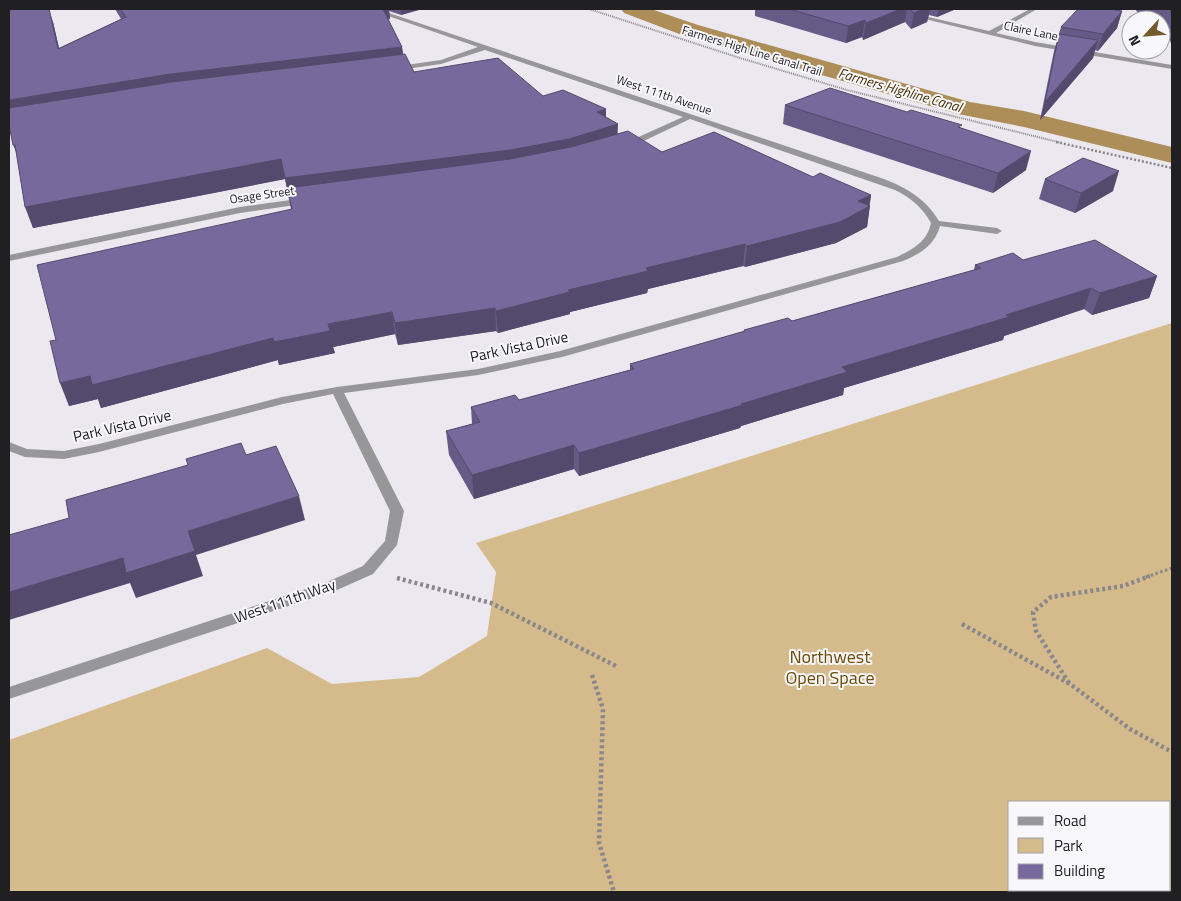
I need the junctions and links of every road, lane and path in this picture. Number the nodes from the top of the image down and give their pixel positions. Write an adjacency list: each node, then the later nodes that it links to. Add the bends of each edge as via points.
1 (371, 9): 6 (street, West 111th Avenue)
2 (589, 9): 11 (path, Farmers High Line Canal Trail, via 841,87 1035,138)
3 (887, 9): 5 (street, Claire Lane)
4 (1034, 9): 5 (street)
5 (989, 34): 7 (street, Claire Lane)
6 (486, 47): 8 (street, via 446,62); 9 (street, West 111th Avenue)
7 (1172, 67)
8 (385, 70)
9 (691, 116): 10 (street); 13 (street, West 111th Avenue, via 905,190 921,201)
10 (616, 150)
11 (1172, 168)
12 (317, 200): 15 (street, Osage Street, via 240,210)
13 (936, 223): 14 (street); 16 (street, Park Vista Drive, via 928,242 900,259 562,354 478,372)
14 (997, 231)
15 (9, 258)
16 (337, 390): 17 (street, Park Vista Drive, via 64,455 25,453); 19 (street, West 111th Way, via 397,511 392,542)
17 (9, 446)
18 (1172, 568): 23 (path, via 1122,586 1051,597 1033,612 1036,631)
19 (368, 570): 21 (path, via 491,603); 24 (street, West 111th Way, via 332,586)
20 (962, 624): 23 (path)
21 (616, 666)
22 (592, 675): 26 (path, via 603,709 600,843)
23 (1070, 684): 25 (path, via 1130,730)
24 (9, 693)
25 (1172, 752)
26 (614, 892)

